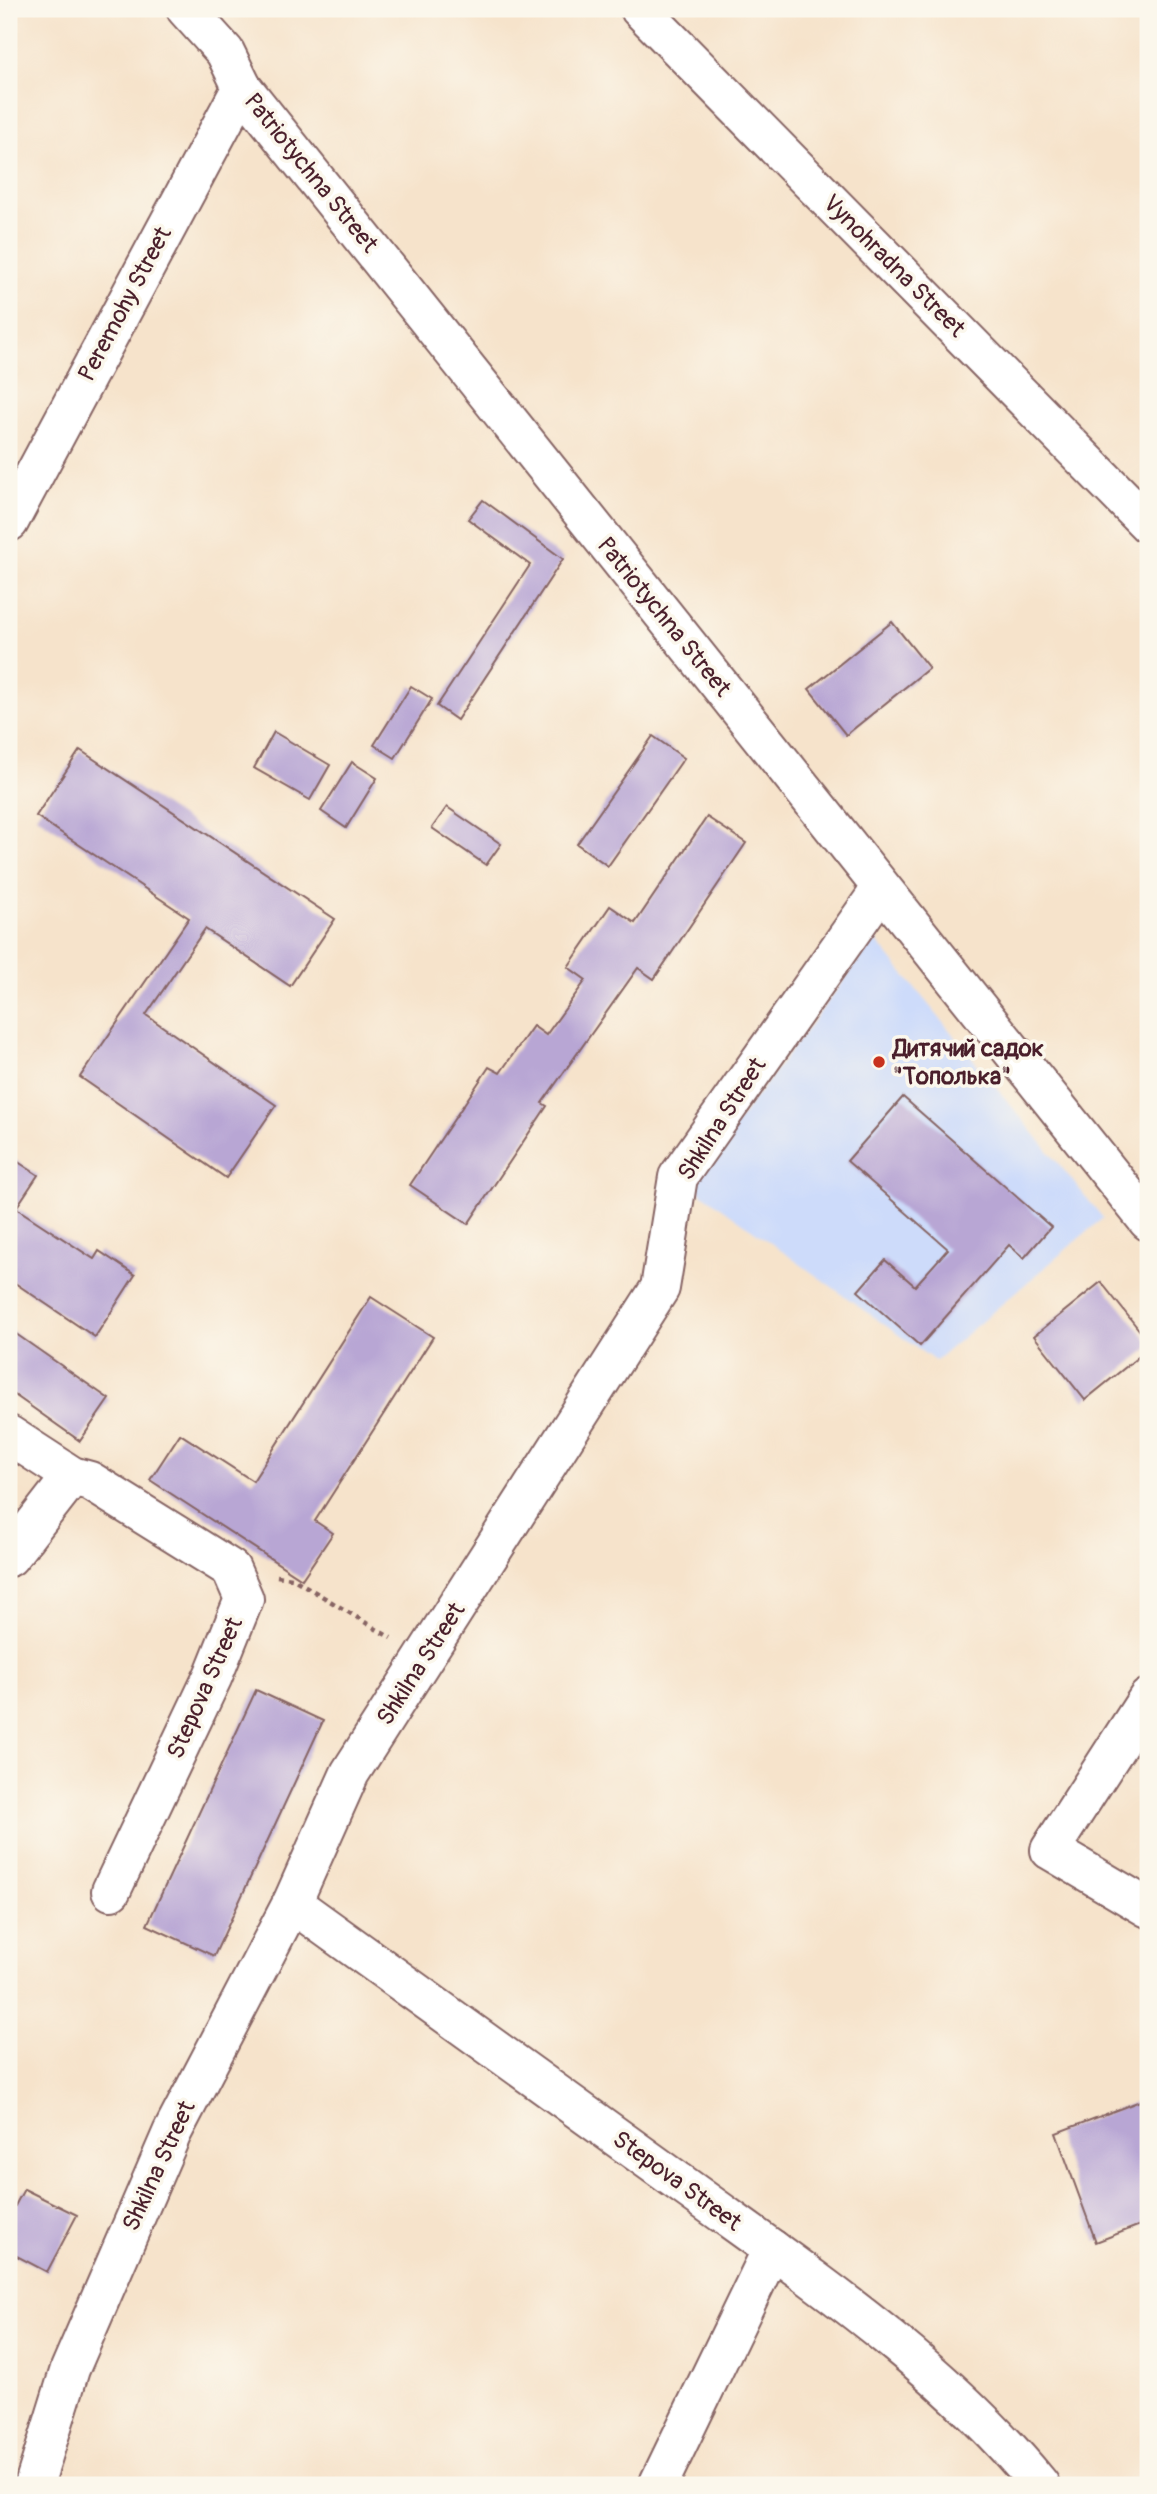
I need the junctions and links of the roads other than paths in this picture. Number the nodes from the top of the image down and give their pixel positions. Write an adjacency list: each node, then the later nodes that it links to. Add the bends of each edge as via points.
1 (186, 9): 3 (street, Patriotychna Street, via 225,52)
2 (640, 9): 5 (street, Vynohradna Street)
3 (242, 87): 4 (street, Peremohy Street); 6 (street, Patriotychna Street)
4 (9, 522)
5 (1148, 524)
6 (881, 889): 7 (street, Patriotychna Street); 13 (street, Shkilna Street, via 678,1177 660,1289 351,1773)
7 (1148, 1222)
8 (9, 1435): 9 (street)
9 (72, 1476): 10 (street); 12 (street, Stepova Street, via 90,1481 231,1569 244,1599 213,1676)
10 (9, 1557)
11 (1147, 1698): 14 (street, via 1050,1850)
12 (111, 1891)
13 (292, 1903): 15 (street, Stepova Street); 16 (street, Shkilna Street, via 172,2133 70,2369)
14 (1148, 1908)
15 (772, 2249): 17 (street); 18 (street, Stepova Street, via 964,2402)
16 (34, 2485)
17 (658, 2485)
18 (1040, 2485)

